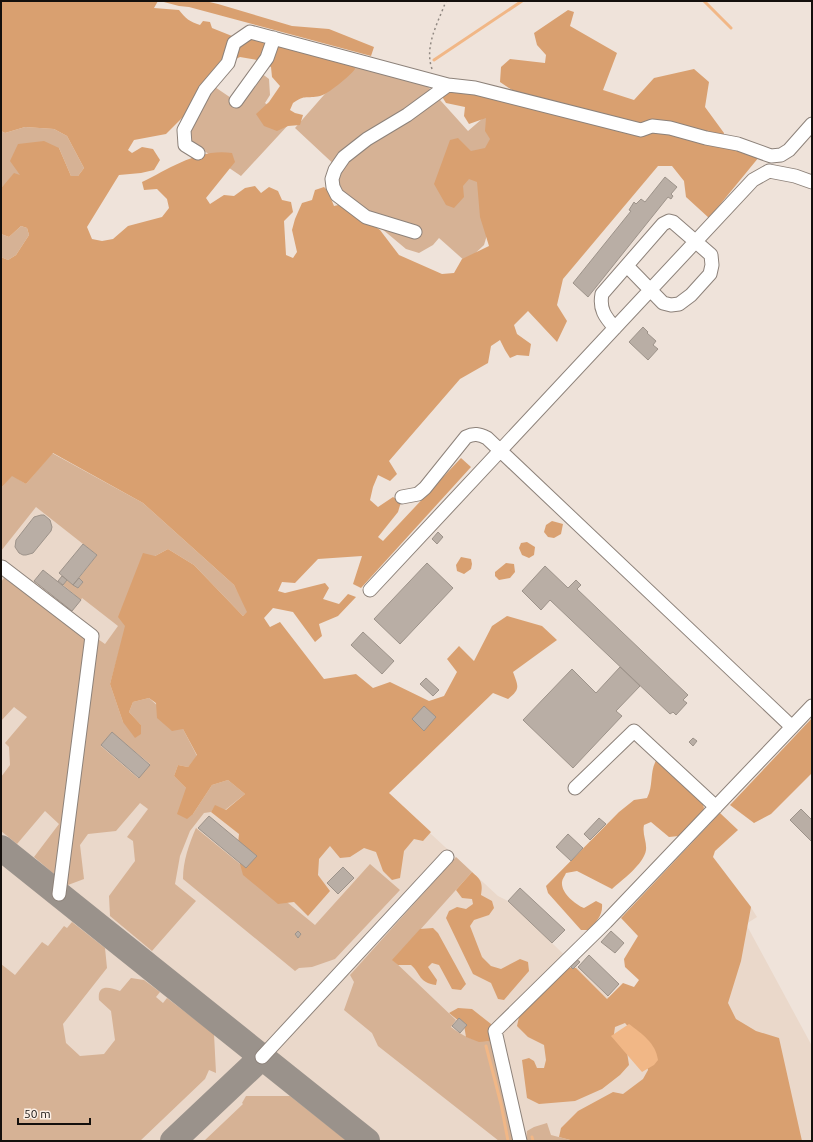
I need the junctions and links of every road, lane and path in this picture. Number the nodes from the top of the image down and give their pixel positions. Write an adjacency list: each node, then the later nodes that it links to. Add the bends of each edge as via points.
1 (446, 1): 3 (path, via 430,44 429,61)
2 (274, 38): 4 (lane); 5 (lane, via 268,58); 7 (lane, via 250,32 234,43 228,63 205,90 184,130 185,145)
3 (433, 71)
4 (448, 85): 6 (lane, via 475,88 641,130 652,126 670,128 738,144 771,156 781,155 789,150); 9 (lane, via 344,157 332,179 337,195 366,217)
5 (236, 101)
6 (812, 124)
7 (198, 153)
8 (812, 182): 10 (lane, via 769,171 753,180)
9 (415, 232)
10 (696, 241): 11 (lane, via 673,222 663,224); 12 (lane); 12 (lane, via 711,255 712,265 710,274 691,295 678,304 671,305 663,303)
11 (627, 266): 12 (lane); 13 (lane, via 602,294 604,317)
12 (650, 291): 13 (lane)
13 (615, 328): 14 (lane)
14 (500, 450): 15 (lane, via 487,438 472,434 466,437 425,488 418,494); 17 (lane); 19 (lane)
15 (402, 497)
16 (1, 569): 23 (lane, via 92,636)
17 (370, 590)
18 (812, 706): 19 (lane)
19 (792, 727): 21 (lane)
20 (575, 788): 21 (lane, via 634,731)
21 (716, 807): 25 (lane, via 606,922 495,1031)
22 (447, 857): 24 (lane)
23 (59, 894)
24 (262, 1057)
25 (520, 1141)

